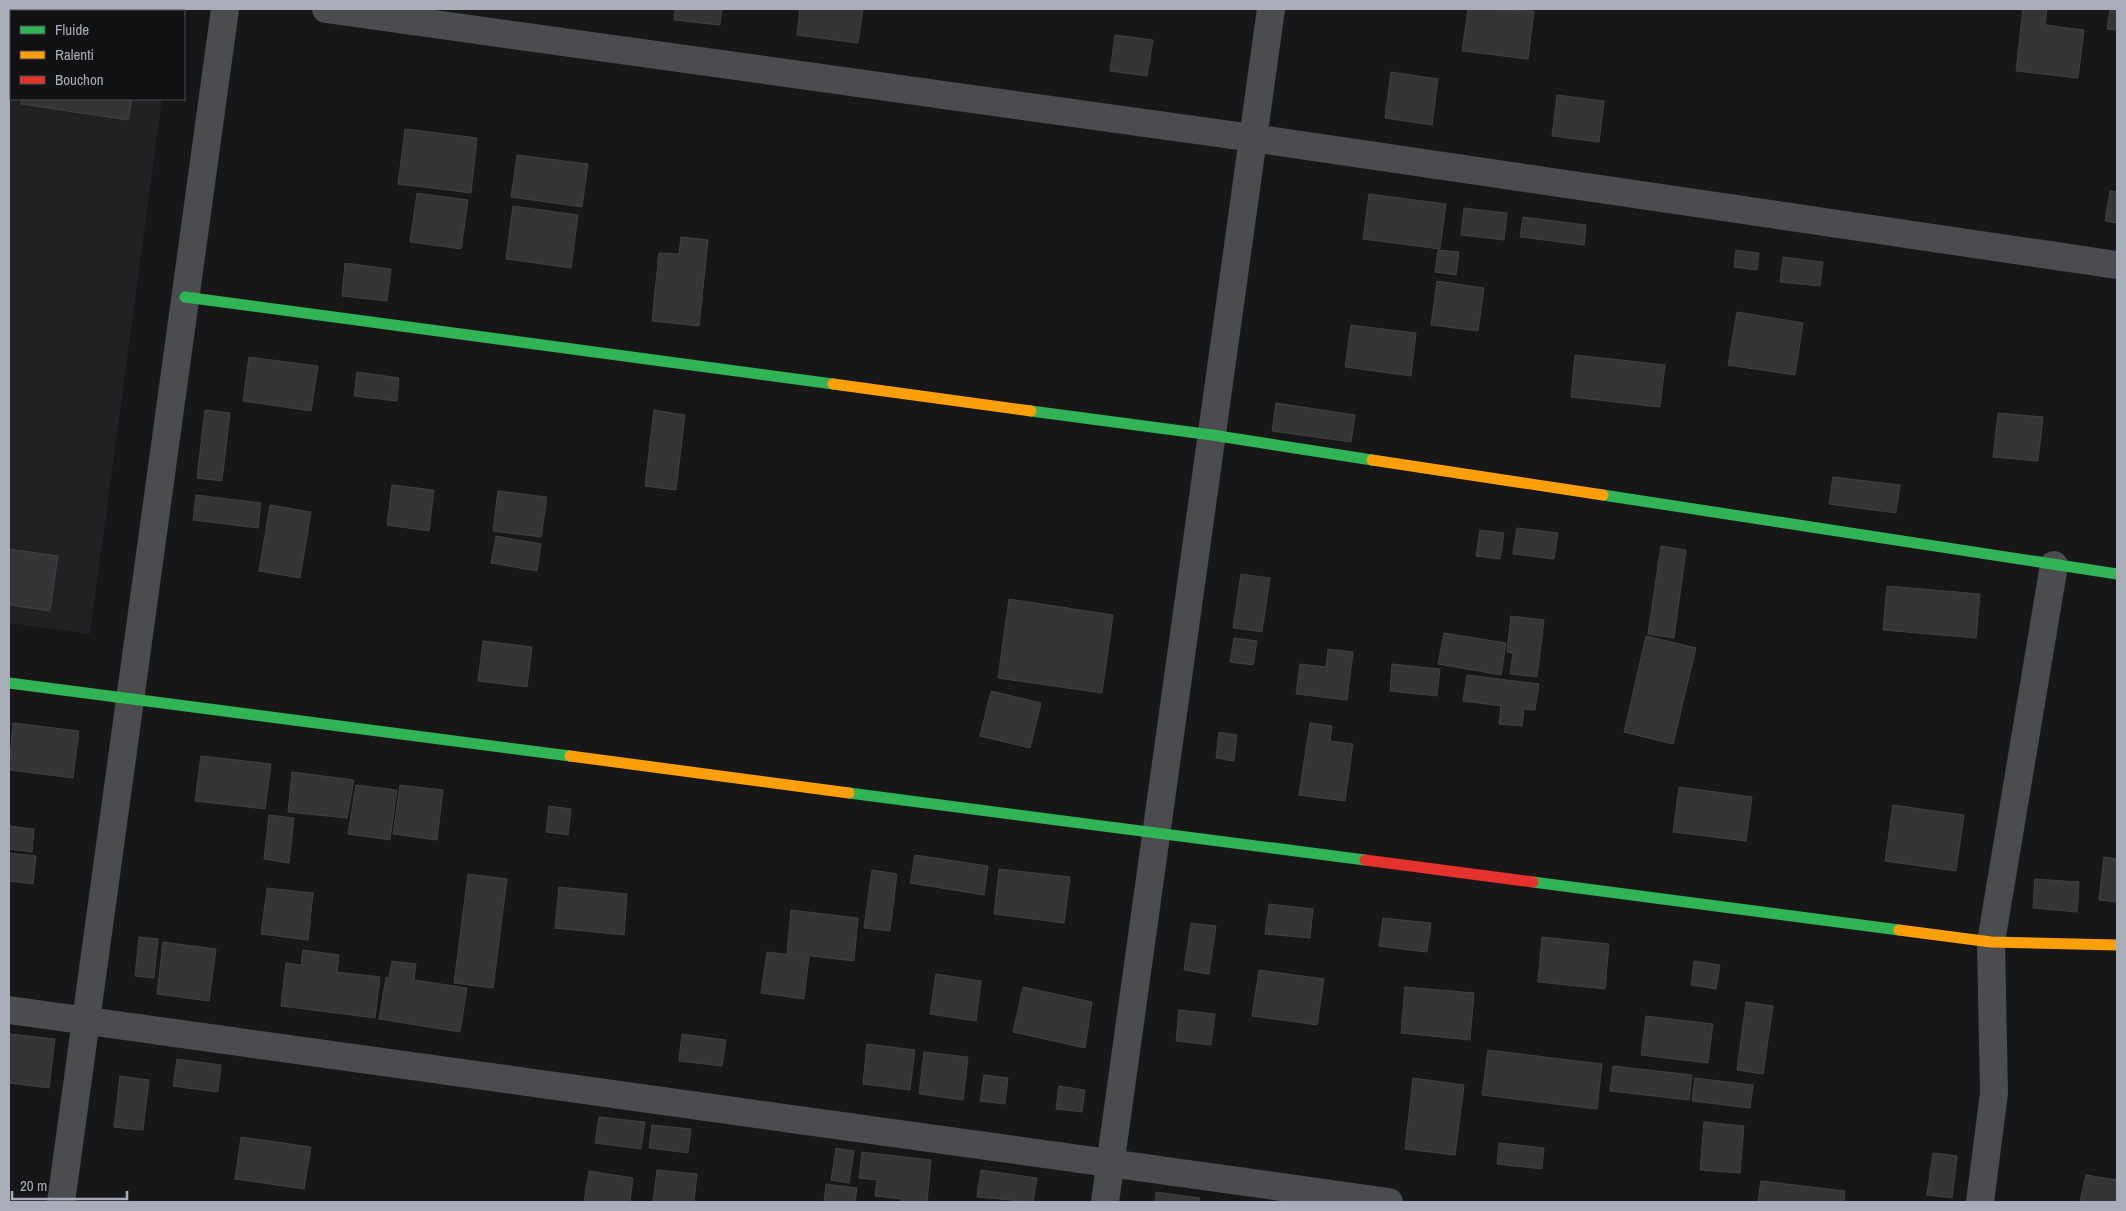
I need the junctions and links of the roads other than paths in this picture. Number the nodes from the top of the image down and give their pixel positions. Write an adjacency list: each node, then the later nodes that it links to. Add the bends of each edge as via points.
1 (225, 9): 6 (street)
2 (326, 9): 4 (street)
3 (1271, 9): 4 (street)
4 (1253, 138): 5 (street); 7 (street)
5 (2117, 265)
6 (186, 297): 7 (street); 11 (street)
7 (1212, 435): 8 (street); 12 (street)
8 (2054, 565): 9 (street); 13 (street)
9 (2117, 574)
10 (9, 683): 11 (street)
11 (130, 699): 12 (street); 16 (street)
12 (1156, 833): 13 (street); 17 (street)
13 (1991, 942): 14 (street); 21 (street, via 1994,1093)
14 (2117, 945)
15 (9, 1010): 16 (street)
16 (86, 1020): 17 (street); 18 (street)
17 (1110, 1163): 19 (street); 20 (street)
18 (61, 1202)
19 (1105, 1202)
20 (1389, 1202)
21 (1980, 1202)

